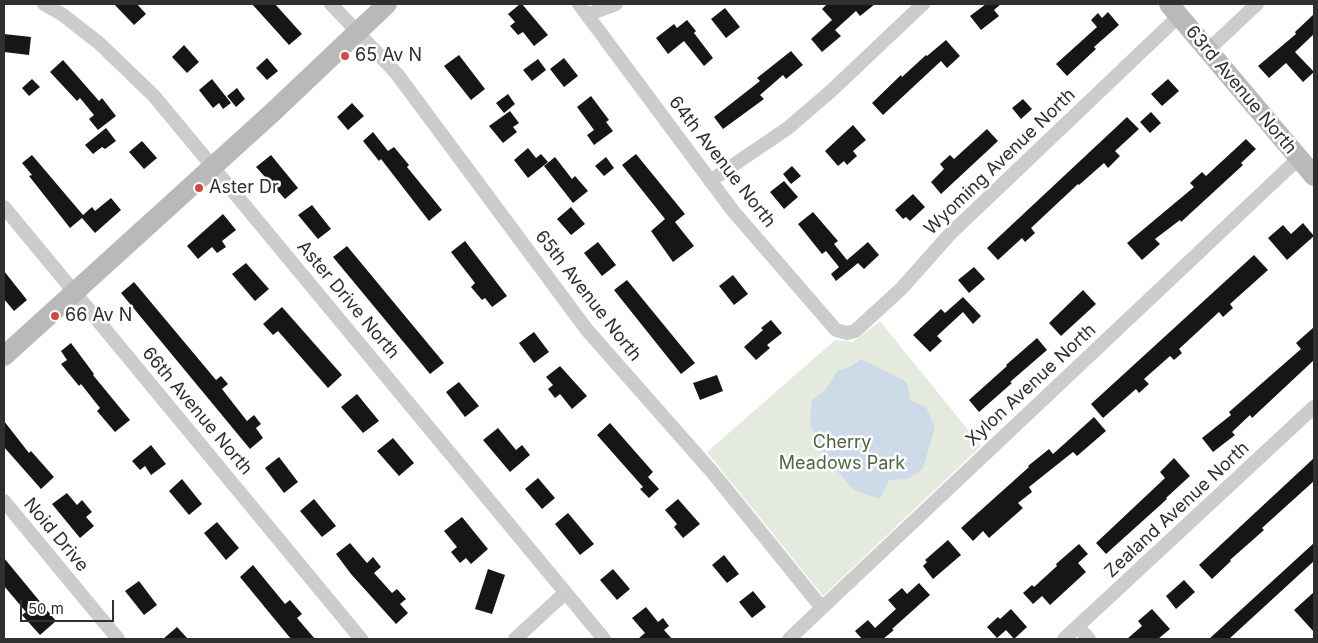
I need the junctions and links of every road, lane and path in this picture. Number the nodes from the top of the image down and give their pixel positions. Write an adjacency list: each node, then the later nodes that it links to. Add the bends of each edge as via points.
1 (44, 4): 12 (street, Aster Drive North, via 63,14 134,75)
2 (331, 4): 9 (street, 65th Avenue North)
3 (387, 4): 9 (street)
4 (616, 4): 7 (street)
5 (923, 4): 14 (street, via 788,128)
6 (1257, 4): 10 (street)
7 (583, 9): 14 (street, 64th Avenue North)
8 (1174, 10): 10 (street, 63rd Avenue North); 17 (street, Wyoming Avenue North, via 950,234 901,289 855,331)
9 (358, 32): 12 (street); 22 (street, 65th Avenue North, via 397,74 587,330 713,473)
10 (1208, 50): 11 (street, 63rd Avenue North)
11 (1299, 158): 13 (street, 63rd Avenue North); 22 (street, Xylon Avenue North)
12 (213, 166): 16 (street); 21 (street, Aster Drive North)
13 (1314, 176)
14 (710, 181): 17 (street, 64th Avenue North, via 836,330)
15 (4, 207): 16 (street, 66th Avenue North)
16 (74, 292): 18 (street); 25 (street, 66th Avenue North)
17 (846, 333)
18 (4, 356)
19 (1314, 408): 23 (street, Zealand Avenue North)
20 (4, 501): 24 (street, Noid Drive)
21 (565, 592): 26 (street); 27 (street, Aster Drive North)
22 (822, 608): 28 (street, Xylon Avenue North)
23 (1078, 627): 29 (street, Zealand Avenue North); 30 (street)
24 (118, 639)
25 (361, 639)
26 (515, 639)
27 (604, 639)
28 (789, 639)
29 (1064, 639)
30 (1089, 639)

